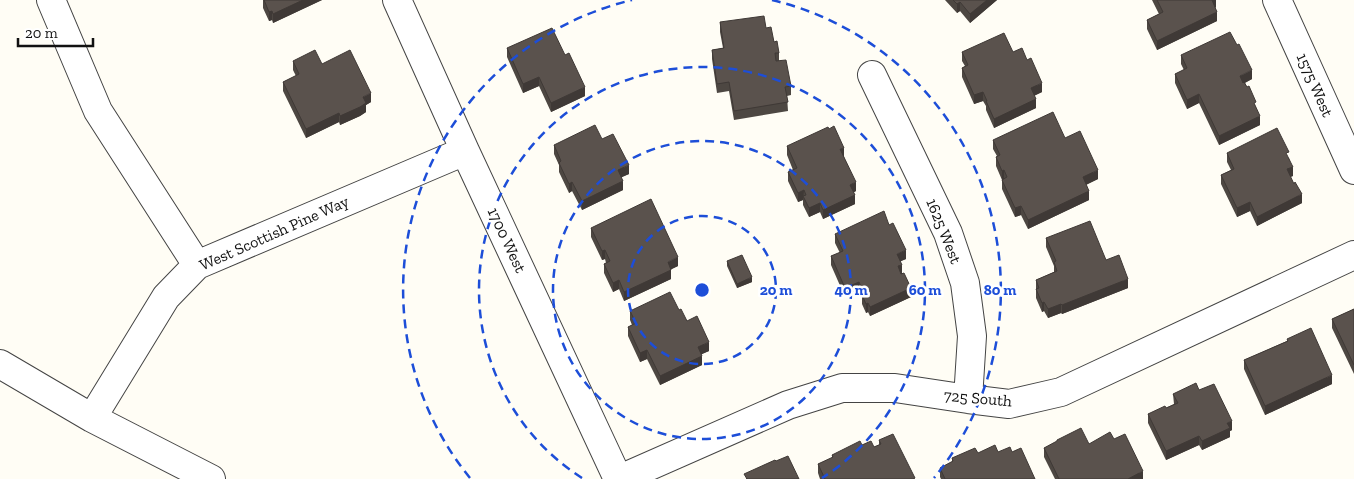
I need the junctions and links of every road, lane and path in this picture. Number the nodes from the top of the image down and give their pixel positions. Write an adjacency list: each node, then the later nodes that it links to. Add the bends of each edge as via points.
1 (51, 0): 8 (street, via 98,111)
2 (397, 0): 5 (street, 1700 West)
3 (1277, 0): 6 (street, 1575 West)
4 (872, 75): 10 (street, 1625 West, via 948,233 965,284 972,336)
5 (465, 150): 8 (street, West Scottish Pine Way); 13 (street, 1700 West)
6 (1354, 170)
7 (1354, 255): 10 (street, 725 South, via 1061,392 1009,404)
8 (197, 265): 11 (street, West Scottish Pine Way, via 166,297)
9 (0, 364): 11 (street)
10 (968, 399): 13 (street, 725 South, via 896,388 842,388 788,405)
11 (92, 418): 12 (street)
12 (210, 479)
13 (619, 479)

